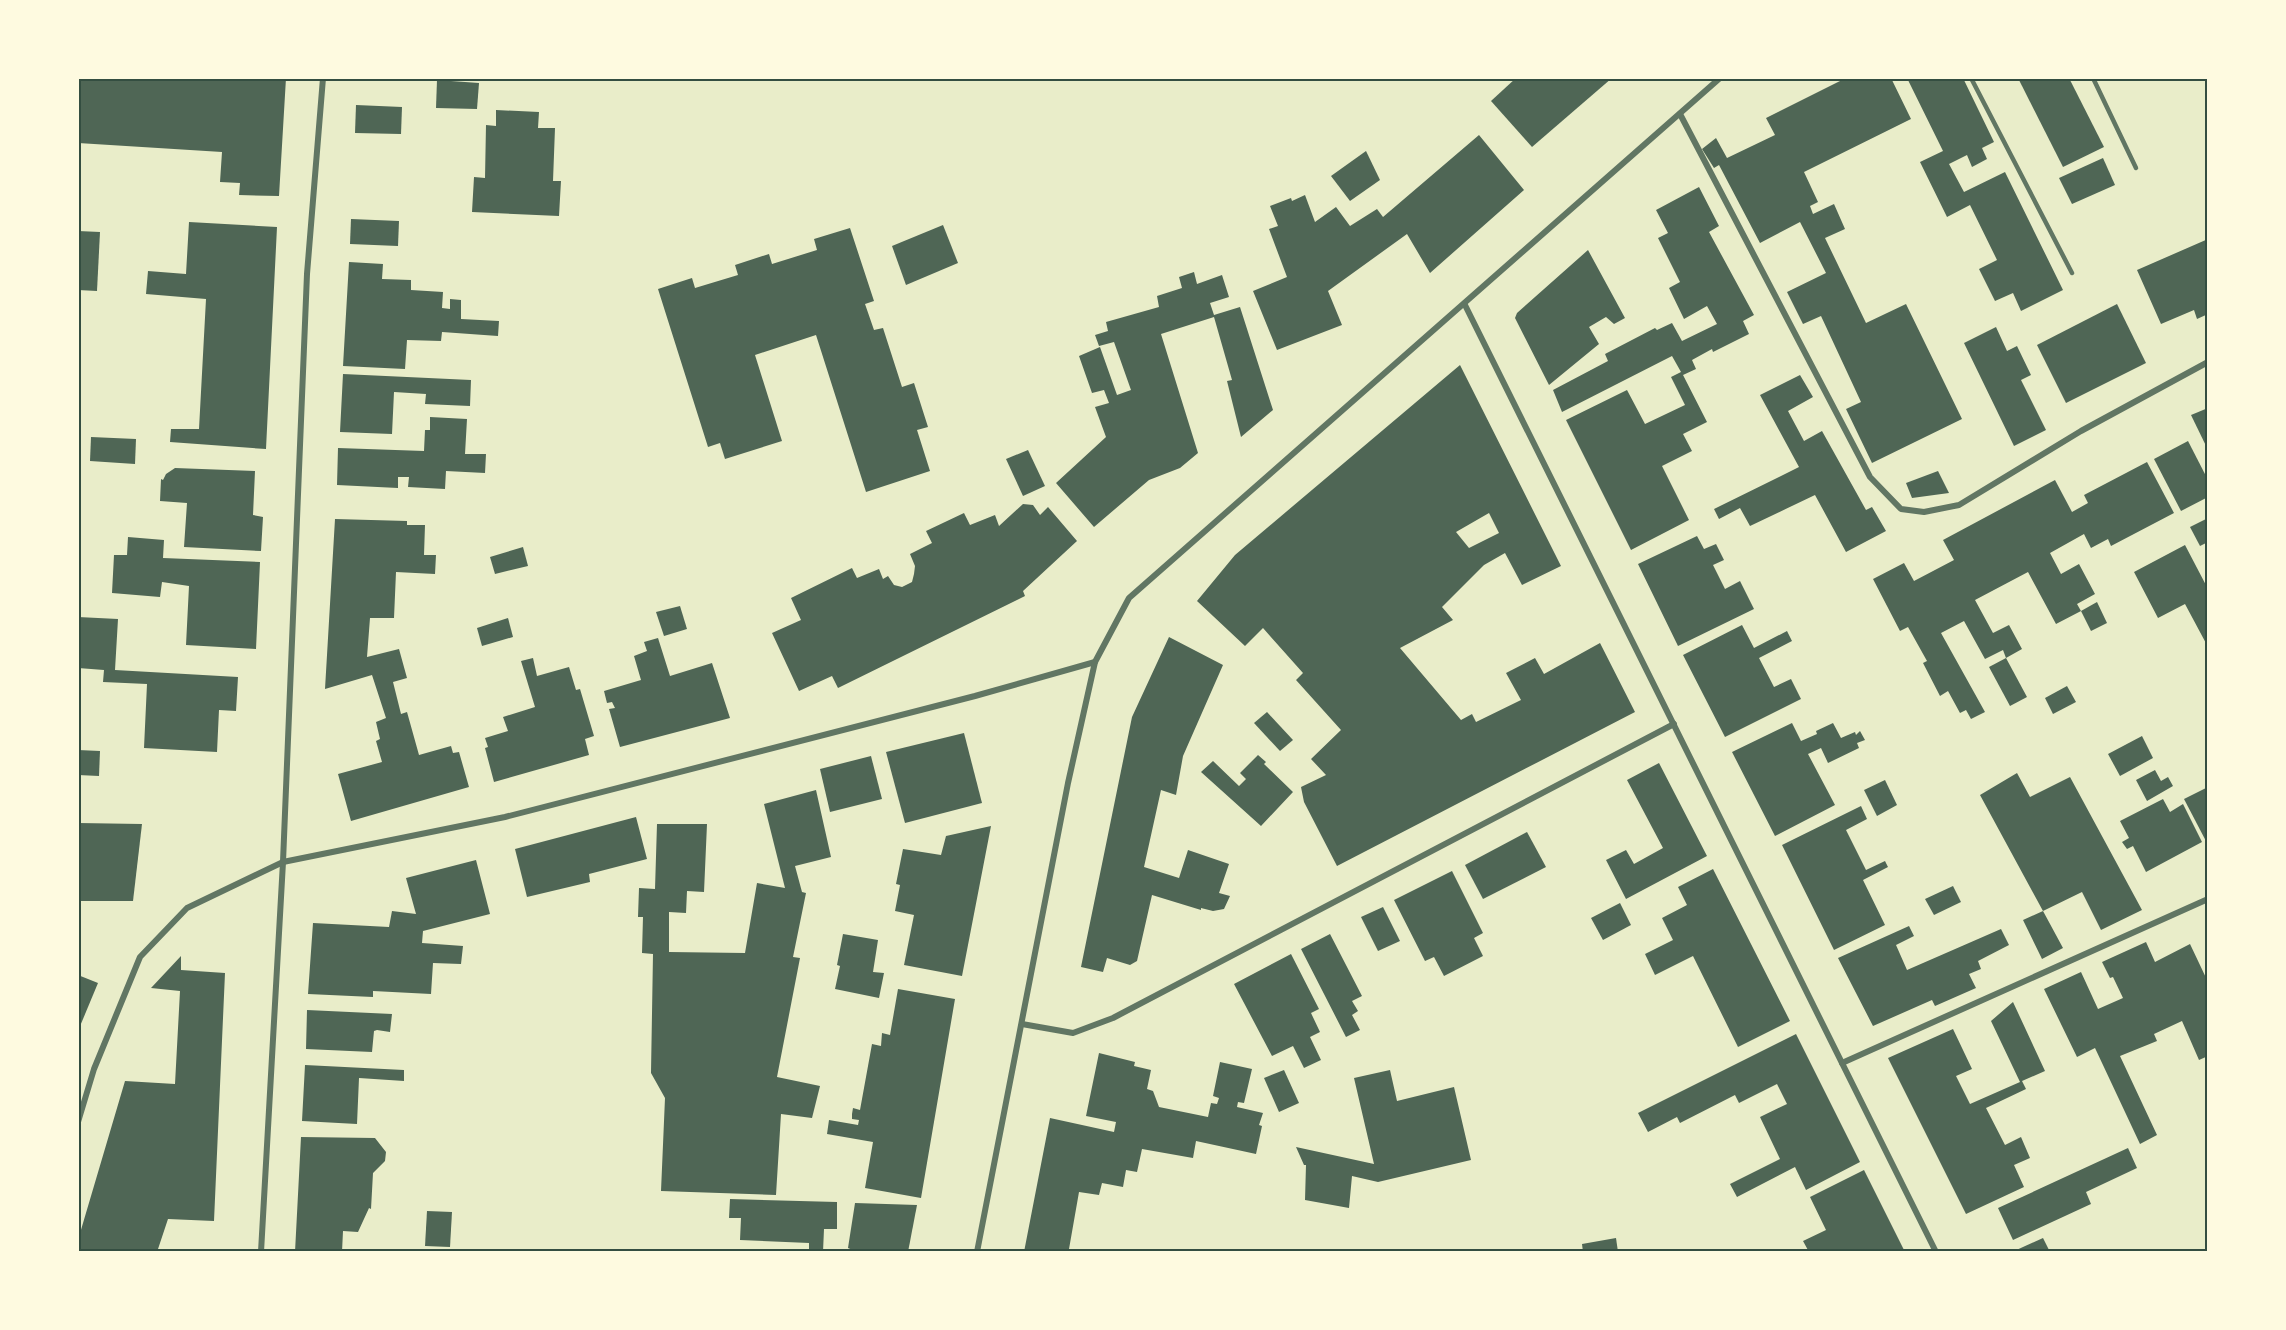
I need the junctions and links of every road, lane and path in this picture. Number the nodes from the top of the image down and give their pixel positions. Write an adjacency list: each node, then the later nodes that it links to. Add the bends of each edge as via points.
1 (323, 78): 12 (street, via 308,274)
2 (1720, 78): 5 (street)
3 (1971, 78): 7 (lane)
4 (2093, 78): 6 (lane)
5 (1680, 114): 8 (street); 9 (street, via 1870,477 1900,509 1924,512 1959,505 2081,431)
6 (2136, 168)
7 (2072, 273)
8 (1465, 304): 10 (street, via 1129,598); 11 (street)
9 (2208, 362)
10 (1095, 662): 12 (street, via 505,817); 14 (street)
11 (1674, 724): 14 (street, via 1113,1018 1073,1033); 15 (street)
12 (283, 862): 16 (street, via 187,908 140,957 94,1069); 17 (street)
13 (2208, 899): 15 (street)
14 (1022, 1024): 18 (street)
15 (1842, 1063): 19 (street)
16 (78, 1122)
17 (261, 1252)
18 (977, 1252)
19 (1936, 1252)

